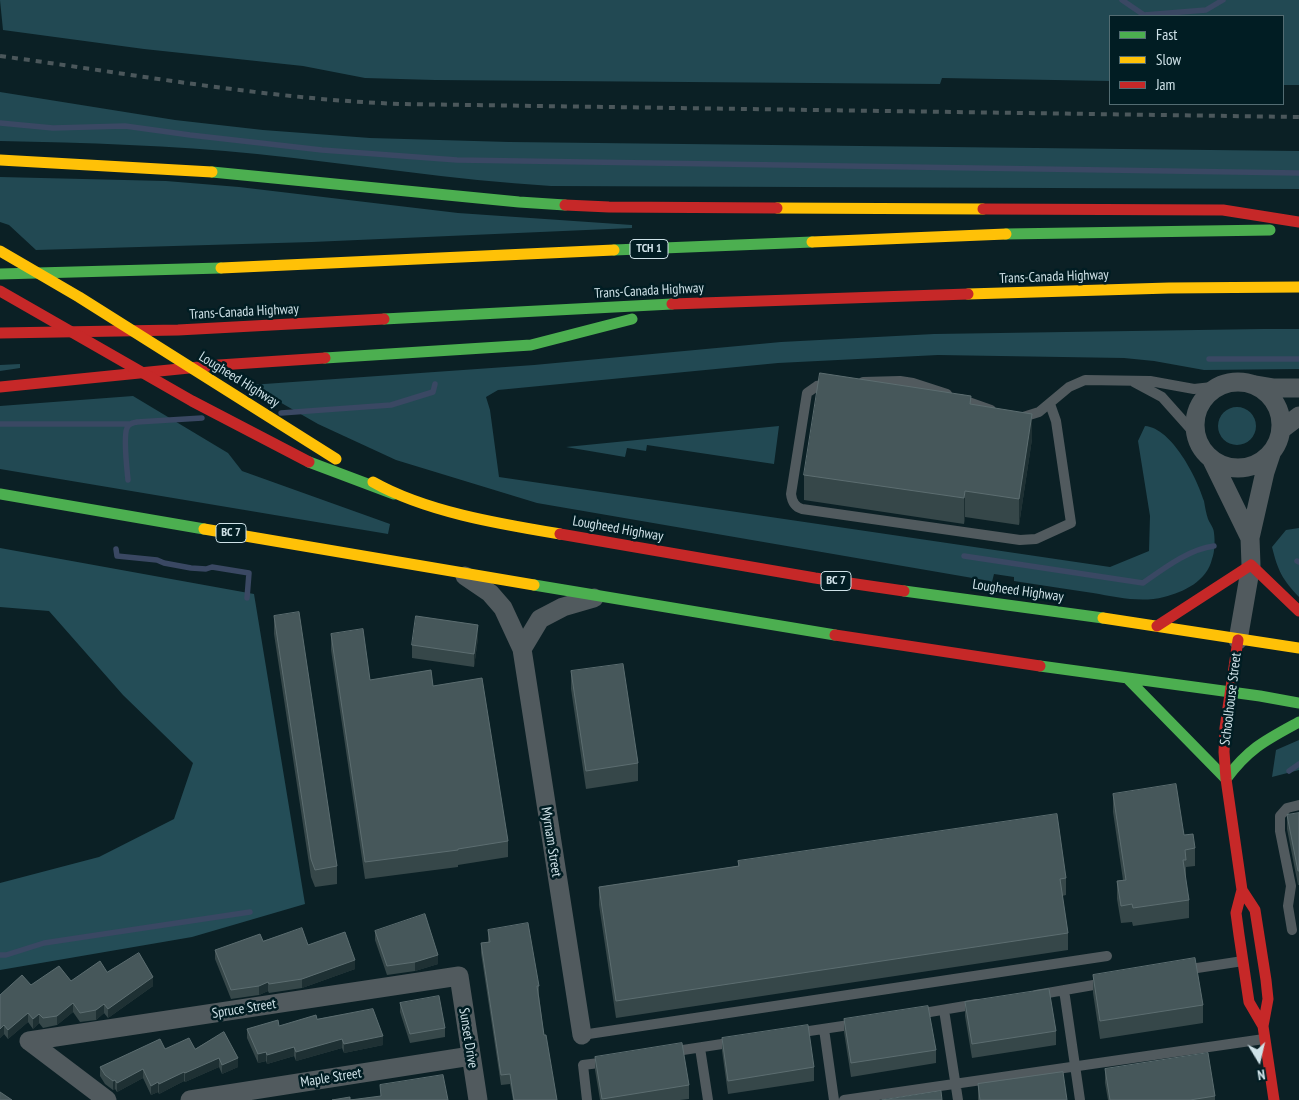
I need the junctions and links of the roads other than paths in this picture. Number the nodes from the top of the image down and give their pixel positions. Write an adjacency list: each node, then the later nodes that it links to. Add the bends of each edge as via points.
1 (0, 160): 2 (main road, via 186,168 509,201 609,207 1223,210)
2 (1299, 222)
3 (1299, 230): 5 (main road, TCH 1, via 980,234 168,270)
4 (0, 251): 24 (main road, Lougheed Highway / BC 7, bridge)
5 (0, 274)
6 (1299, 287): 8 (main road, Trans-Canada Highway)
7 (0, 291): 24 (main road, bridge, via 272,444 309,462)
8 (694, 303): 9 (main road, Trans-Canada Highway, via 178,330); 13 (main road, via 531,345 229,364)
9 (0, 333)
10 (1130, 380): 12 (lane, via 1194,389); 15 (lane, via 1078,382); 20 (lane, via 1162,397)
11 (1252, 384): 12 (street, via 1242,382); 14 (street); 19 (street, via 1275,401 1281,414)
12 (1221, 386): 20 (street, via 1208,394 1200,405 1195,419)
13 (0, 387)
14 (1299, 388)
15 (1050, 404): 16 (lane, via 1056,421 1072,523 1036,539 1020,540 802,509 793,502 792,490 807,393 823,384 913,382); 17 (lane, via 1023,418)
16 (998, 412)
17 (1012, 416)
18 (1299, 416): 19 (street)
19 (1282, 429): 21 (street)
20 (1195, 434): 22 (street, via 1204,453)
21 (1271, 454): 22 (street, via 1249,468 1236,469); 25 (street, Schoolhouse Street)
22 (1212, 460): 25 (street, Schoolhouse Street)
23 (0, 494): 27 (main road, BC 7)
24 (394, 494): 30 (main road, Lougheed Highway / BC 7, via 445,510 535,530 815,578)
25 (1250, 538): 26 (street, Schoolhouse Street)
26 (1251, 565): 29 (main road); 30 (main road); 31 (street, Schoolhouse Street)
27 (462, 573): 28 (main road, BC 7); 33 (street, Myrnam Street, via 503,608)
28 (599, 597): 33 (street, via 563,607 540,619); 34 (main road, BC 7)
29 (1299, 611)
30 (1157, 626): 31 (main road, Lougheed Highway / BC 7)
31 (1238, 640): 32 (main road, Lougheed Highway / BC 7); 35 (main road, Schoolhouse Street)
32 (1299, 648)
33 (522, 649): 56 (street, Myrnam Street)
34 (1128, 679): 35 (main road, BC 7); 38 (main road)
35 (1230, 692): 36 (main road, BC 7); 38 (main road, Schoolhouse Street, via 1225,728)
36 (1299, 703)
37 (1299, 722): 38 (main road, via 1261,742 1239,761)
38 (1226, 779): 40 (main road, Schoolhouse Street)
39 (1299, 805): 41 (lane, via 1287,808 1280,816 1291,886 1288,906)
40 (1242, 890): 43 (main road, Schoolhouse Street, via 1236,913); 53 (main road, Schoolhouse Street, via 1255,910 1268,999)
41 (1292, 930)
42 (1107, 956): 56 (lane)
43 (1243, 960): 44 (lane); 53 (main road, Schoolhouse Street, via 1250,1002)
44 (1171, 972)
45 (459, 976): 61 (street, Sunset Drive); 65 (street, Spruce Street, via 28,1041)
46 (1112, 982): 47 (lane)
47 (1064, 990): 48 (lane); 63 (lane)
48 (1027, 996)
49 (990, 1002): 50 (lane)
50 (944, 1010): 51 (lane); 64 (lane)
51 (907, 1016)
52 (870, 1021): 54 (lane)
53 (1263, 1026): 57 (main road, Schoolhouse Street)
54 (824, 1029): 55 (lane); 70 (lane)
55 (786, 1034)
56 (582, 1035)
57 (1265, 1039): 63 (lane); 74 (main road, Schoolhouse Street)
58 (748, 1040): 59 (lane)
59 (700, 1048): 60 (lane); 69 (lane)
60 (661, 1054)
61 (471, 1056): 66 (street, Maple Street); 67 (street, Sunset Drive)
62 (622, 1060): 68 (lane, via 583,1066)
63 (1075, 1067): 64 (lane); 73 (lane)
64 (956, 1084): 71 (lane); 72 (lane)
65 (107, 1100)
66 (190, 1100)
67 (478, 1100)
68 (587, 1100)
69 (708, 1100)
70 (834, 1100)
71 (844, 1100)
72 (958, 1100)
73 (1080, 1100)
74 (1274, 1100)

